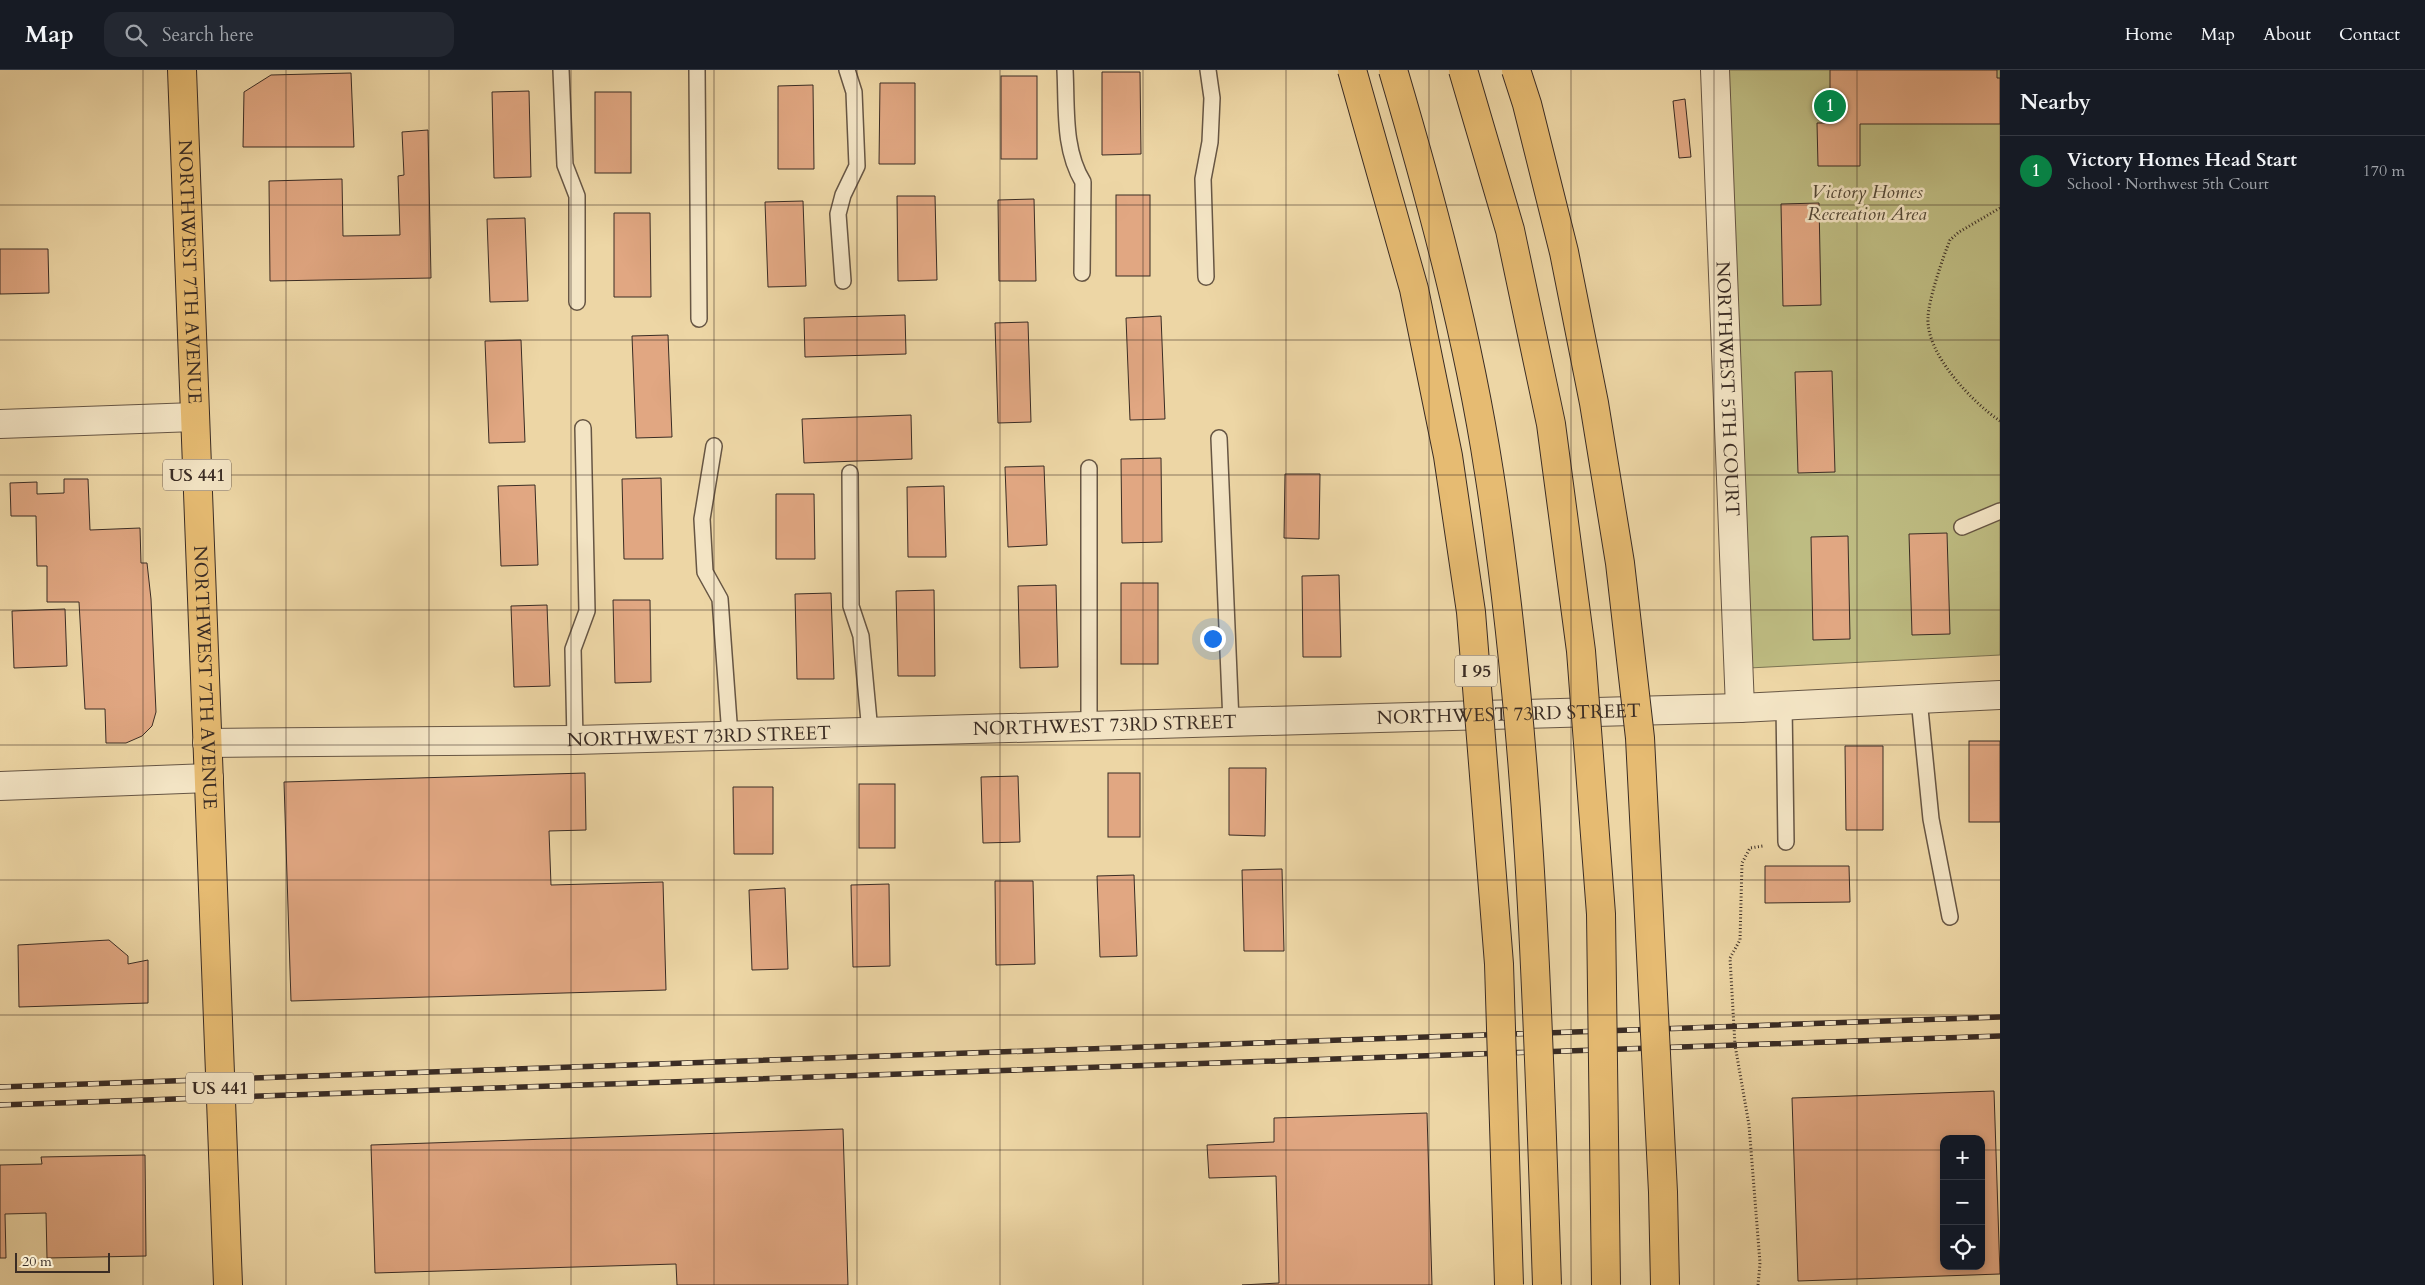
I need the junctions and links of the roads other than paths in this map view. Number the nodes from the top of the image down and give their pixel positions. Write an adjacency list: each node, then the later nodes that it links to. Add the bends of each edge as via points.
1 (182, 70): 17 (main road, NORTHWEST 7TH AVENUE / US 441)
2 (561, 70): 15 (lane, via 565,165 577,196)
3 (697, 70): 16 (lane)
4 (847, 70): 14 (lane, via 854,92 857,166 838,214)
5 (1064, 70): 12 (lane, via 1069,146 1083,182)
6 (1208, 70): 13 (lane, via 1212,98 1210,142 1203,180)
7 (1352, 70): 41 (main road, I 95, bridge, via 1414,289 1448,456 1471,612 1498,964)
8 (1393, 70): 42 (main road, bridge, via 1426,180 1456,304 1489,471 1506,605 1523,770 1532,909)
9 (1463, 70): 43 (main road, bridge, via 1510,230 1551,424 1581,651 1600,914)
10 (1516, 70): 44 (main road, bridge, via 1566,262 1594,403 1620,562 1640,748 1662,1172)
11 (1715, 70): 29 (street, NORTHWEST 5TH COURT)
12 (1082, 273)
13 (1206, 277)
14 (843, 280)
15 (577, 302)
16 (699, 319)
17 (195, 416): 18 (street); 35 (main road, NORTHWEST 7TH AVENUE / US 441)
18 (0, 424)
19 (583, 428): 34 (lane, via 587,611 573,649)
20 (1219, 438): 30 (lane)
21 (714, 446): 33 (lane, via 702,519 705,572 720,599)
22 (1089, 468): 31 (lane)
23 (850, 473): 32 (lane, via 851,606 861,636)
24 (2000, 511): 25 (lane)
25 (1962, 527)
26 (2000, 695): 27 (street, NORTHWEST 73RD STREET)
27 (1919, 699): 28 (street, NORTHWEST 73RD STREET); 39 (lane, via 1931,819)
28 (1784, 705): 29 (street, NORTHWEST 73RD STREET); 38 (lane)
29 (1740, 708): 30 (street, NORTHWEST 73RD STREET)
30 (1231, 722): 31 (street, NORTHWEST 73RD STREET)
31 (1089, 726): 32 (street, NORTHWEST 73RD STREET)
32 (870, 732): 33 (street, NORTHWEST 73RD STREET)
33 (730, 736): 34 (street, NORTHWEST 73RD STREET)
34 (576, 740): 35 (street, NORTHWEST 73RD STREET)
35 (207, 743): 36 (main road, NORTHWEST 7TH AVENUE / US 441)
36 (209, 778): 37 (street); 40 (main road, NORTHWEST 7TH AVENUE / US 441)
37 (0, 786)
38 (1786, 842)
39 (1950, 917)
40 (228, 1285)
41 (1509, 1285)
42 (1547, 1285)
43 (1606, 1285)
44 (1664, 1285)

